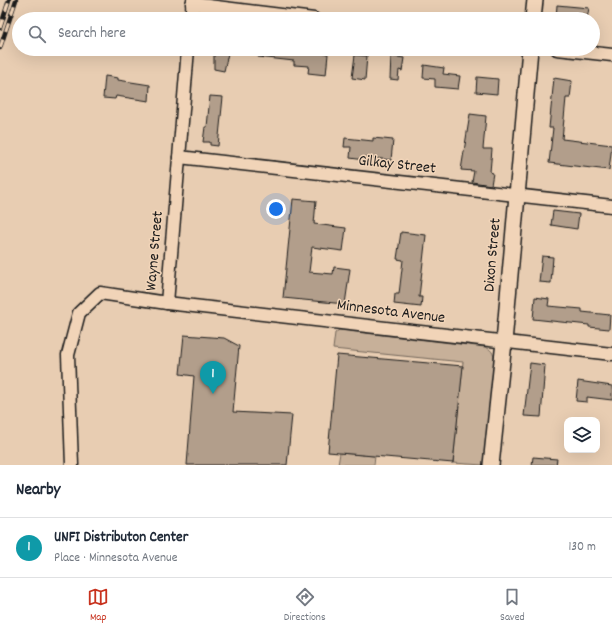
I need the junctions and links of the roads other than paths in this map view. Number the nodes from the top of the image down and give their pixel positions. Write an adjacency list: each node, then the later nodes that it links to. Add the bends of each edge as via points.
1 (535, 0): 5 (street)
2 (192, 2): 3 (street); 4 (street)
3 (191, 12)
4 (264, 12)
5 (534, 12)
6 (600, 54): 7 (street)
7 (612, 55)
8 (187, 56): 10 (street, Wayne Street)
9 (529, 56): 11 (street, Dixon Street)
10 (179, 157): 11 (street, Gilkay Street); 13 (street, Wayne Street)
11 (517, 194): 12 (street, Gilkay Street); 14 (street, Dixon Street)
12 (612, 206)
13 (167, 303): 14 (street, Minnesota Avenue); 16 (street, Wayne Street, via 100,293 79,313 68,355)
14 (504, 342): 15 (street, Minnesota Avenue); 17 (street, Dixon Street)
15 (612, 354)
16 (72, 465)
17 (490, 465)

